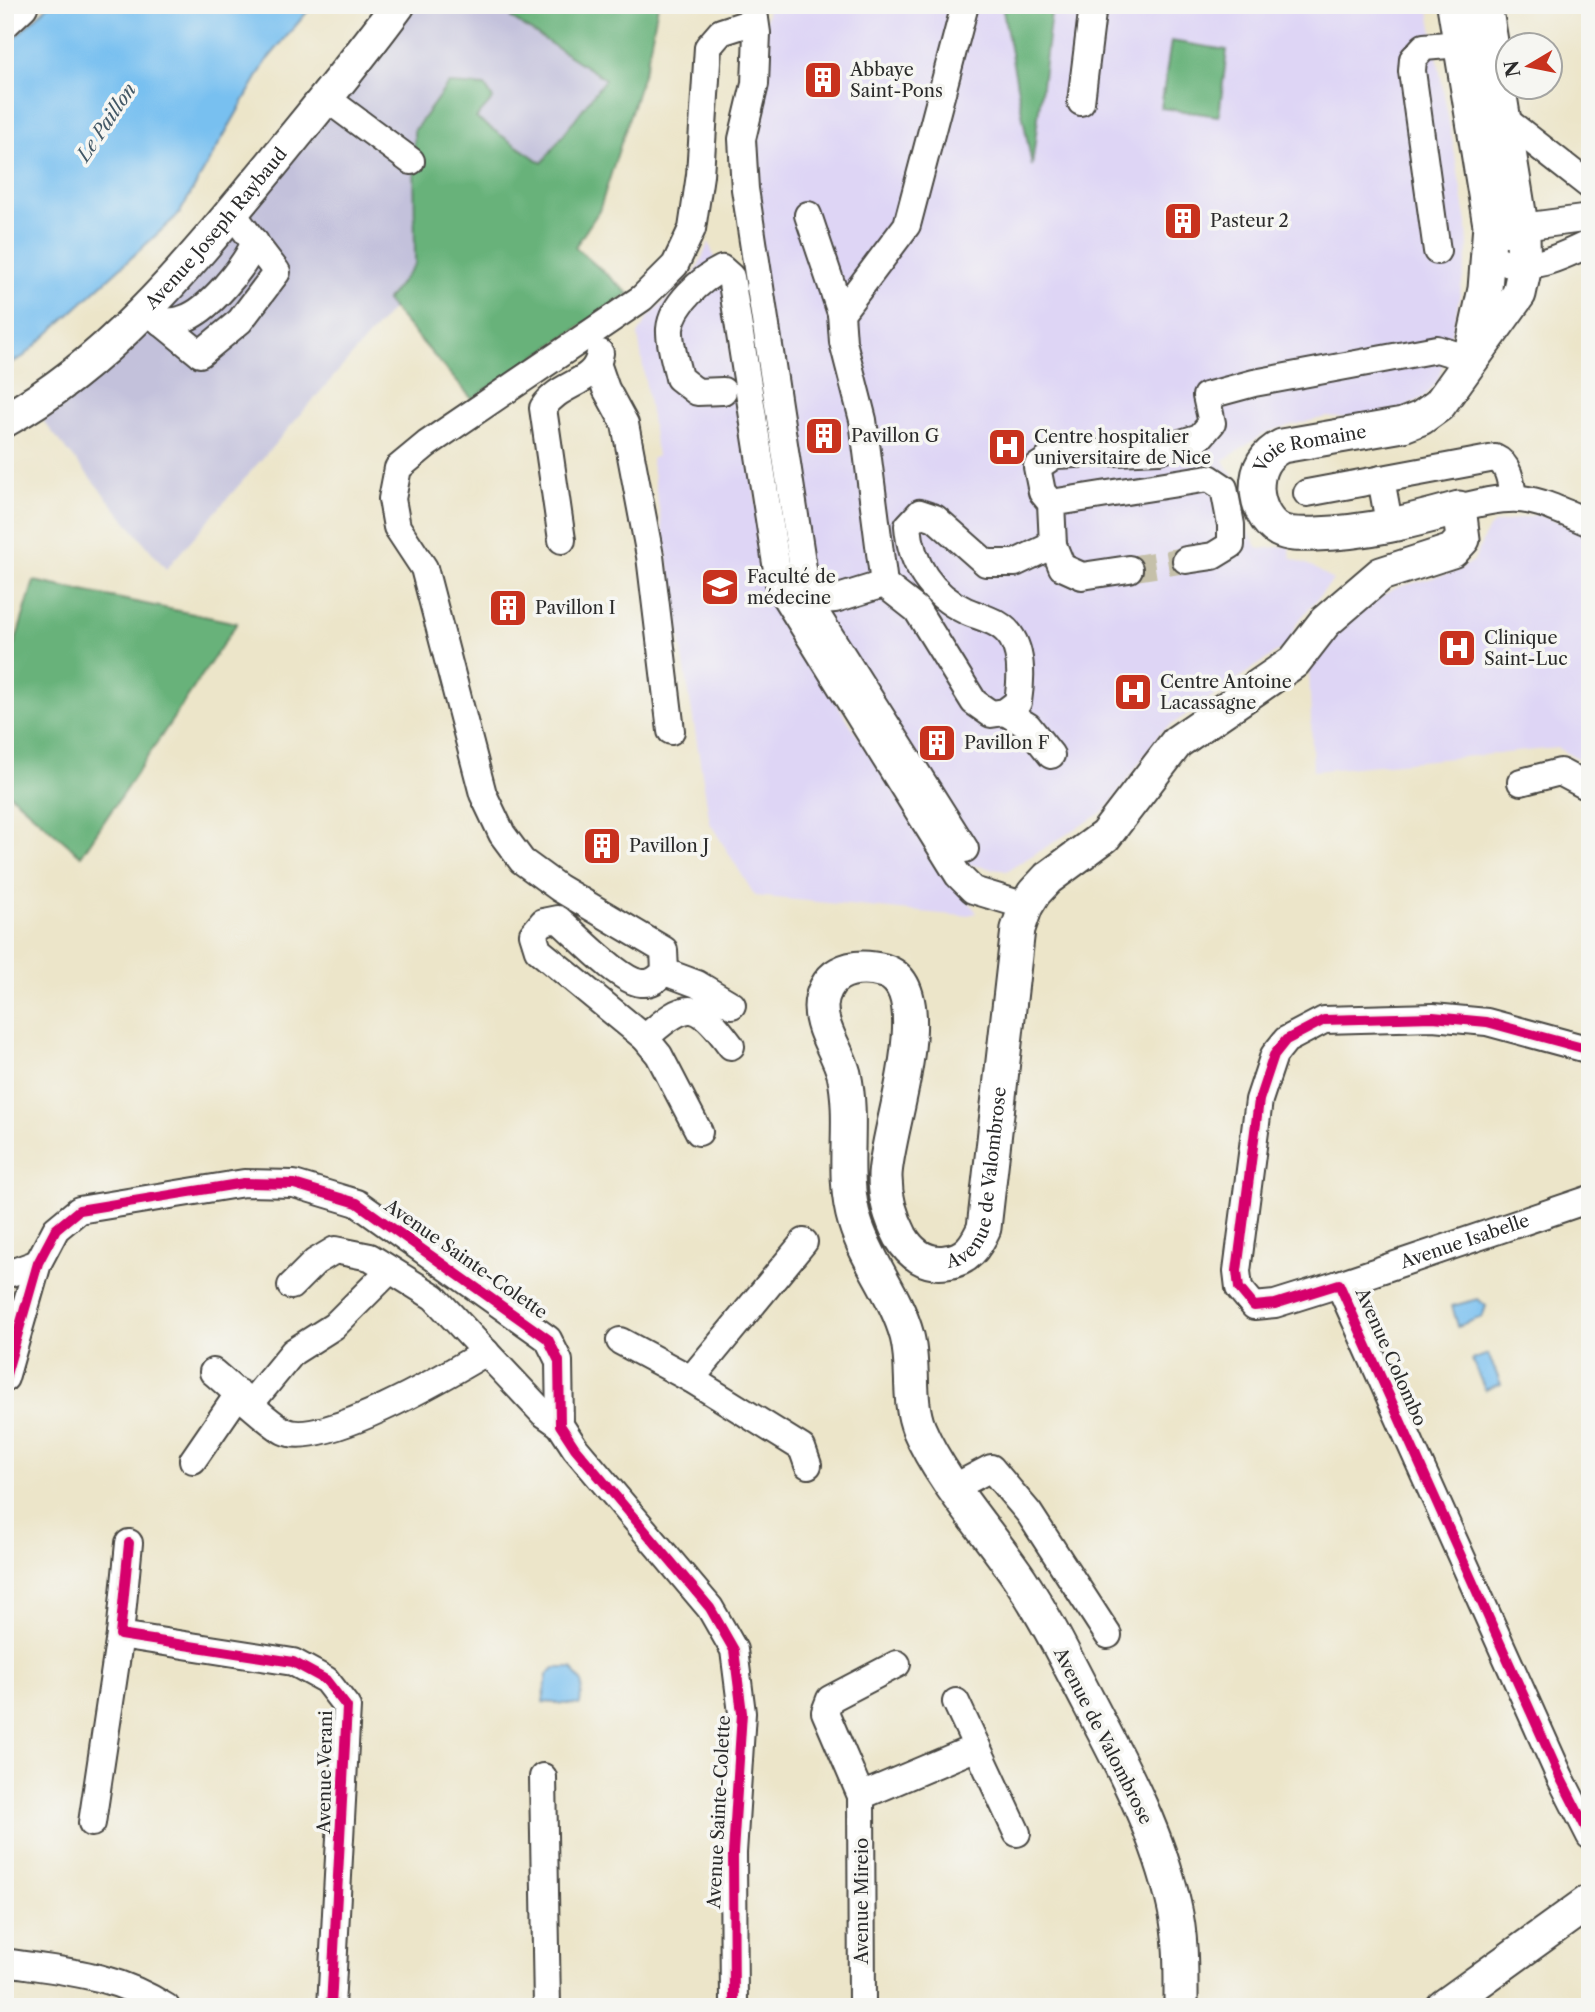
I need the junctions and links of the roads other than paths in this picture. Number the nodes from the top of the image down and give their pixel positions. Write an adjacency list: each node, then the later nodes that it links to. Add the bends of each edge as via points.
1 (21, 5): 8 (main road)
2 (398, 5): 10 (main road, Avenue Joseph Raybaud)
3 (965, 5): 24 (street, via 907,225)
4 (1093, 5): 11 (street)
5 (1454, 5): 9 (main road, Voie Romaine)
6 (1485, 5): 12 (main road, Voie Romaine)
7 (754, 13): 26 (street, via 721,32 708,47 692,229 675,265 642,298); 43 (street, via 755,84 742,139 745,189)
8 (5, 20)
9 (1460, 43): 12 (street, via 1477,48 1489,105); 21 (main road, Voie Romaine, via 1487,198); 22 (street, via 1424,47 1413,59)
10 (326, 98): 13 (street); 15 (main road, Avenue Joseph Raybaud)
11 (1081, 102)
12 (1505, 122): 14 (street); 18 (main road, Voie Romaine)
13 (411, 161)
14 (1590, 186)
15 (232, 213): 19 (street); 25 (main road, Avenue Joseph Raybaud)
16 (808, 215): 24 (street)
17 (1590, 218): 18 (street)
18 (1522, 227): 21 (street); 23 (main road, Voie Romaine)
19 (255, 242): 25 (street, via 248,258 203,308 183,320); 25 (street, via 277,272 240,321 200,354)
20 (1590, 243): 23 (street)
21 (1490, 249): 23 (street, via 1503,264); 27 (main road, Voie Romaine)
22 (1437, 251)
23 (1524, 266): 27 (main road, Voie Romaine, via 1519,294)
24 (841, 313): 42 (street, via 843,342 863,420)
25 (153, 316): 30 (main road, Avenue Joseph Raybaud)
26 (602, 326): 28 (street); 51 (street, via 417,452 398,468 392,499 397,527 424,568 483,794 502,834 522,861 559,888 664,950)
27 (1470, 359): 34 (street, via 1437,349 1206,396 1212,423 1200,437 1159,450 1055,455 1037,467 1042,492); 37 (main road, Voie Romaine, via 1450,391 1421,418 1289,444 1262,463 1257,478 1260,505 1280,530 1301,534)
28 (598, 366): 38 (street, via 588,377 551,395 543,408); 45 (street, via 625,424 650,556)
29 (723, 391): 50 (street, via 697,392 679,378 670,329 677,308 722,269 731,277 780,589 958,875 973,890)
30 (5, 420)
31 (1381, 479): 32 (street); 33 (street, via 1495,458 1507,470); 37 (street)
32 (1307, 493)
33 (1513, 496): 35 (street, Voie Romaine); 36 (street, Voie Romaine)
34 (1051, 503): 39 (street); 40 (street, via 1209,478 1224,488 1231,545 1213,556)
35 (1459, 508): 37 (main road, Voie Romaine); 50 (main road, Avenue de Valombrose, via 1464,535 1459,546 1381,574 1325,622 1294,662 1177,742 1105,836 1048,878)
36 (1590, 523)
37 (1390, 528)
38 (562, 540)
39 (1053, 545): 41 (street, via 1062,567 1082,576); 44 (street, via 1016,563 986,563 936,518 920,513 908,526 915,564 933,589 963,609 998,623 1012,638 1020,687 1018,702)
40 (1186, 561)
41 (1129, 569)
42 (884, 584): 43 (street, via 835,599); 44 (street, via 917,610 974,702 991,714)
43 (808, 601): 49 (street)
44 (1005, 712): 46 (street, via 1028,726)
45 (671, 731)
46 (1051, 755)
47 (1521, 782): 48 (street, via 1560,772)
48 (1590, 788)
49 (965, 849)
50 (1026, 906): 73 (main road, Avenue de Valombrose, via 1018,929 984,1228 967,1256 933,1263 917,1256 905,1244 887,1200 890,1135 912,1021 905,989 893,974 859,967 837,974 826,987 821,1005 823,1024 847,1091 846,1179 854,1220 901,1317 912,1360 912,1399 918,1426)
51 (665, 972): 52 (street); 53 (street, via 654,982 639,984 620,975 558,919 543,922 533,934 538,950 559,971)
52 (732, 1005)
53 (645, 1038): 54 (street, via 677,1011 694,1009 710,1018); 56 (street, via 659,1055)
54 (731, 1046)
55 (1590, 1050): 62 (street, Avenue Colombo, via 1487,1022 1433,1017 1324,1020 1286,1040 1274,1055 1259,1100 1237,1271 1239,1288 1254,1306 1264,1307)
56 (699, 1132)
57 (1590, 1199): 62 (street, Avenue Isabelle)
58 (804, 1242): 68 (street)
59 (37, 1263): 61 (street); 67 (street, Avenue Sainte-Colette); 70 (street, Avenue Sainte-Colette, via 56,1228 79,1210 244,1183 293,1184 357,1203 548,1339 559,1361)
60 (390, 1270): 63 (street, via 370,1257 335,1250); 65 (street, via 434,1297); 69 (street, via 334,1326 293,1352)
61 (5, 1275)
62 (1339, 1284): 84 (street, Avenue Colombo)
63 (291, 1286)
64 (620, 1341): 68 (street)
65 (486, 1352): 69 (street, via 427,1388 346,1423 308,1433 285,1432); 70 (street)
66 (214, 1373): 69 (street)
67 (5, 1378)
68 (691, 1379): 72 (street, via 802,1448)
69 (245, 1398): 71 (street)
70 (560, 1426): 90 (street, Avenue Sainte-Colette, via 710,1608 734,1650 742,1713 733,1853)
71 (193, 1460)
72 (808, 1465)
73 (955, 1487): 76 (street, via 991,1468 1029,1513); 92 (main road, Avenue de Valombrose, via 1023,1584 1136,1793 1174,1903)
74 (129, 1543): 75 (street)
75 (120, 1635): 82 (street); 88 (street, Avenue Verani, via 293,1662 326,1679 347,1707)
76 (1108, 1635)
77 (897, 1664): 81 (street, Avenue Mireio, via 830,1699 825,1712)
78 (956, 1702): 79 (street)
79 (977, 1747): 81 (street); 83 (street)
80 (543, 1777): 89 (street)
81 (861, 1796): 91 (street, Avenue Mireio)
82 (92, 1823)
83 (1017, 1833)
84 (1590, 1836)
85 (1590, 1901): 93 (main road)
86 (5, 1962): 87 (street, via 102,1977 139,1990)
87 (166, 2007)
88 (331, 2007)
89 (547, 2007)
90 (734, 2007)
91 (862, 2007)
92 (1181, 2007)
93 (1443, 2007)

